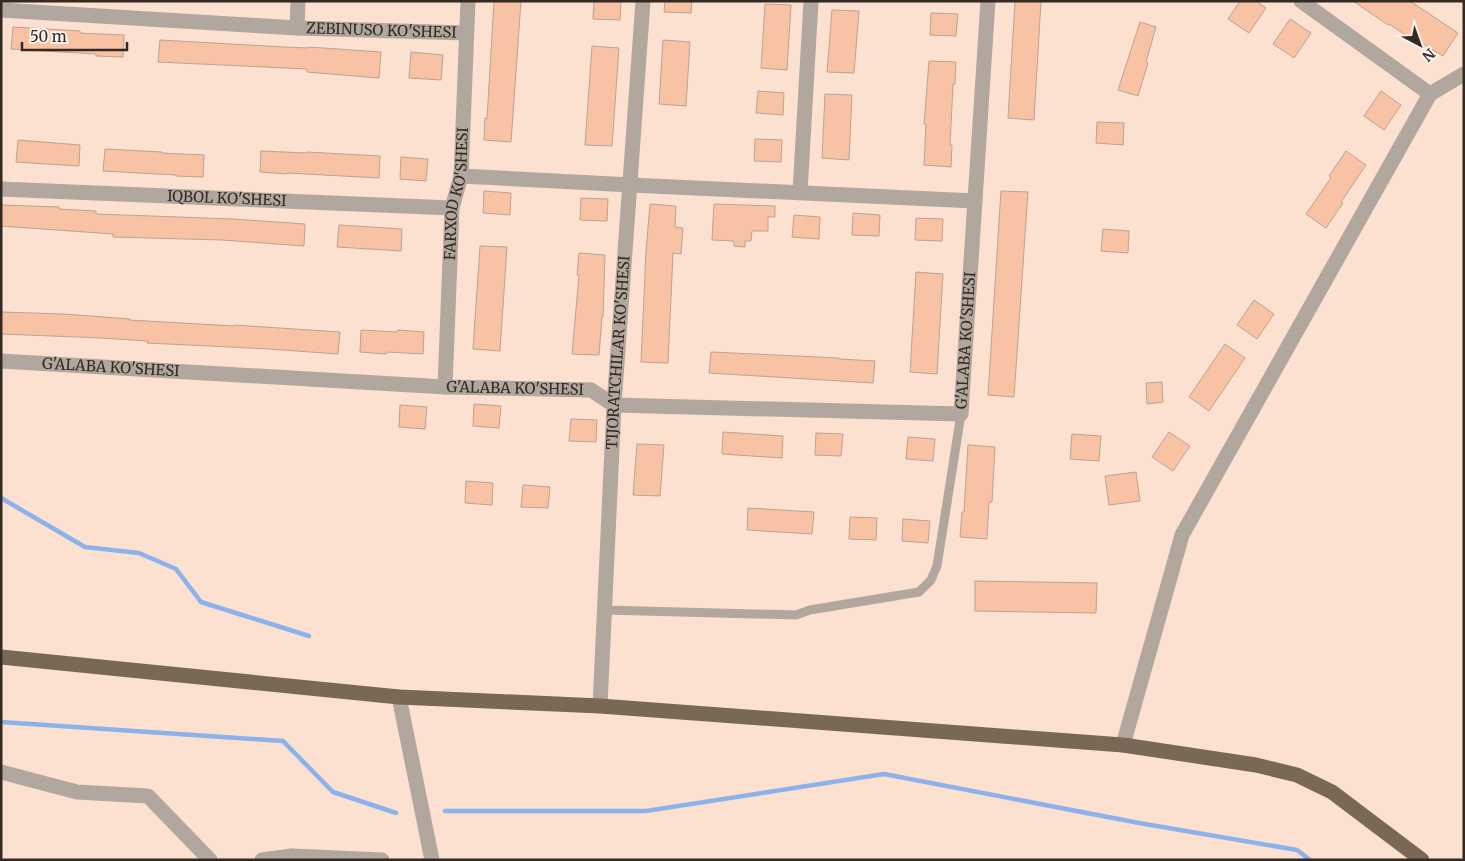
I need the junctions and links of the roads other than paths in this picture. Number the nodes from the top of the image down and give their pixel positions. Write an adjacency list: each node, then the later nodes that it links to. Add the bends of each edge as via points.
1 (298, 1): 8 (street, ZEBINUSO KO'SHESI)
2 (468, 1): 9 (street, FARXOD KO'SHESI)
3 (643, 1): 13 (street, TIJORATCHILAR KO'SHESI)
4 (811, 1): 15 (street)
5 (988, 1): 16 (street, G'ALABA KO'SHESI)
6 (1301, 1): 11 (street)
7 (1, 10): 8 (street, ZEBINUSO KO'SHESI)
8 (297, 28): 9 (street, ZEBINUSO KO'SHESI)
9 (466, 33): 12 (street, FARXOD KO'SHESI)
10 (1464, 74): 11 (street)
11 (1430, 94): 26 (street, via 1182,535)
12 (461, 176): 13 (street); 17 (street, FARXOD KO'SHESI)
13 (631, 185): 15 (street); 20 (street, TIJORATCHILAR KO'SHESI)
14 (1, 189): 17 (street, IQBOL KO'SHESI)
15 (800, 192): 16 (street)
16 (975, 201): 21 (street, G'ALABA KO'SHESI)
17 (452, 208): 19 (street, FARXOD KO'SHESI)
18 (1, 361): 19 (street, G'ALABA KO'SHESI)
19 (445, 387): 20 (street, G'ALABA KO'SHESI, via 591,390)
20 (614, 405): 21 (street, G'ALABA KO'SHESI); 22 (street, TIJORATCHILAR KO'SHESI)
21 (961, 414): 22 (lane, via 937,566 931,580 919,592 796,615)
22 (604, 610): 25 (street, TIJORATCHILAR KO'SHESI)
23 (1, 657): 24 (highway)
24 (399, 697): 25 (highway); 31 (street)
25 (600, 706): 26 (highway)
26 (1123, 745): 32 (highway, via 1256,765 1297,775 1332,792)
27 (1, 772): 28 (street, via 77,792 148,796)
28 (210, 860)
29 (262, 860): 30 (street, via 292,856)
30 (382, 860)
31 (432, 860)
32 (1422, 860)

